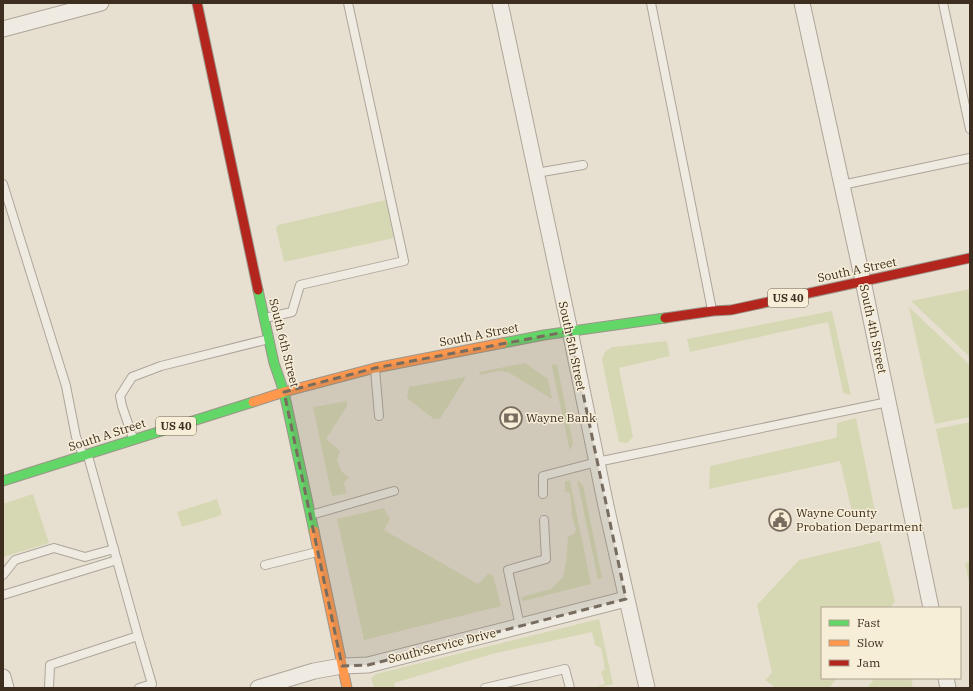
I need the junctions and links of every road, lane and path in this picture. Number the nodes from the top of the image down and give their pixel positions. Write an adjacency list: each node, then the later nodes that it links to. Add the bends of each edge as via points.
1 (101, 3): 8 (street)
2 (197, 3): 18 (main road, South 6th Street)
3 (348, 3): 18 (lane, via 404,261 300,285 292,312)
4 (500, 3): 12 (street, South 5th Street)
5 (652, 3): 17 (lane)
6 (802, 3): 14 (street, South 4th Street)
7 (943, 3): 9 (lane)
8 (3, 29)
9 (970, 129)
10 (970, 158): 14 (lane)
11 (583, 165): 12 (lane)
12 (536, 173): 19 (street, South 5th Street)
13 (3, 184): 26 (lane, via 66,386 76,437)
14 (842, 185): 16 (street, South 4th Street)
15 (970, 258): 16 (main road, South A Street / US 40)
16 (863, 281): 17 (main road, South A Street / US 40, via 730,310); 23 (street, South 4th Street)
17 (713, 311): 19 (main road, South A Street / US 40)
18 (265, 318): 20 (main road, South 6th Street)
19 (570, 331): 21 (main road, South A Street / US 40); 27 (street, South 5th Street)
20 (269, 339): 22 (main road, South 6th Street); 25 (lane, via 160,366 132,378 120,396)
21 (375, 368): 22 (main road, South A Street / US 40); 24 (lane)
22 (284, 392): 25 (main road, South A Street / US 40); 31 (main road, South 6th Street)
23 (888, 402): 27 (lane); 40 (street, South 4th Street)
24 (379, 416)
25 (133, 440): 26 (main road, South A Street / US 40)
26 (85, 455): 28 (main road, South A Street / US 40); 33 (lane)
27 (597, 462): 30 (lane, via 543,476); 39 (street, South 5th Street)
28 (3, 481)
29 (394, 492): 31 (lane)
30 (543, 494)
31 (310, 515): 34 (main road, South 6th Street)
32 (544, 520): 41 (lane, via 546,559 508,570)
33 (114, 549): 35 (lane); 37 (lane, via 85,557 54,548 15,560)
34 (318, 551): 36 (lane); 43 (main road, South 6th Street)
35 (117, 560): 38 (lane); 42 (lane)
36 (266, 565)
37 (3, 575)
38 (3, 595)
39 (626, 599): 41 (street, South Service Drive); 52 (street, South 5th Street)
40 (931, 607)
41 (520, 626): 43 (street, South Service Drive, via 368,665)
42 (138, 636): 46 (lane, via 50,665); 47 (lane, via 152,684)
43 (342, 666): 48 (street, South Service Drive, via 311,672); 49 (main road, South 6th Street)
44 (3, 677): 45 (street)
45 (6, 688)
46 (49, 688)
47 (139, 688)
48 (258, 688)
49 (347, 688)
50 (485, 688): 51 (lane, via 565,669)
51 (570, 688)
52 (647, 688)

